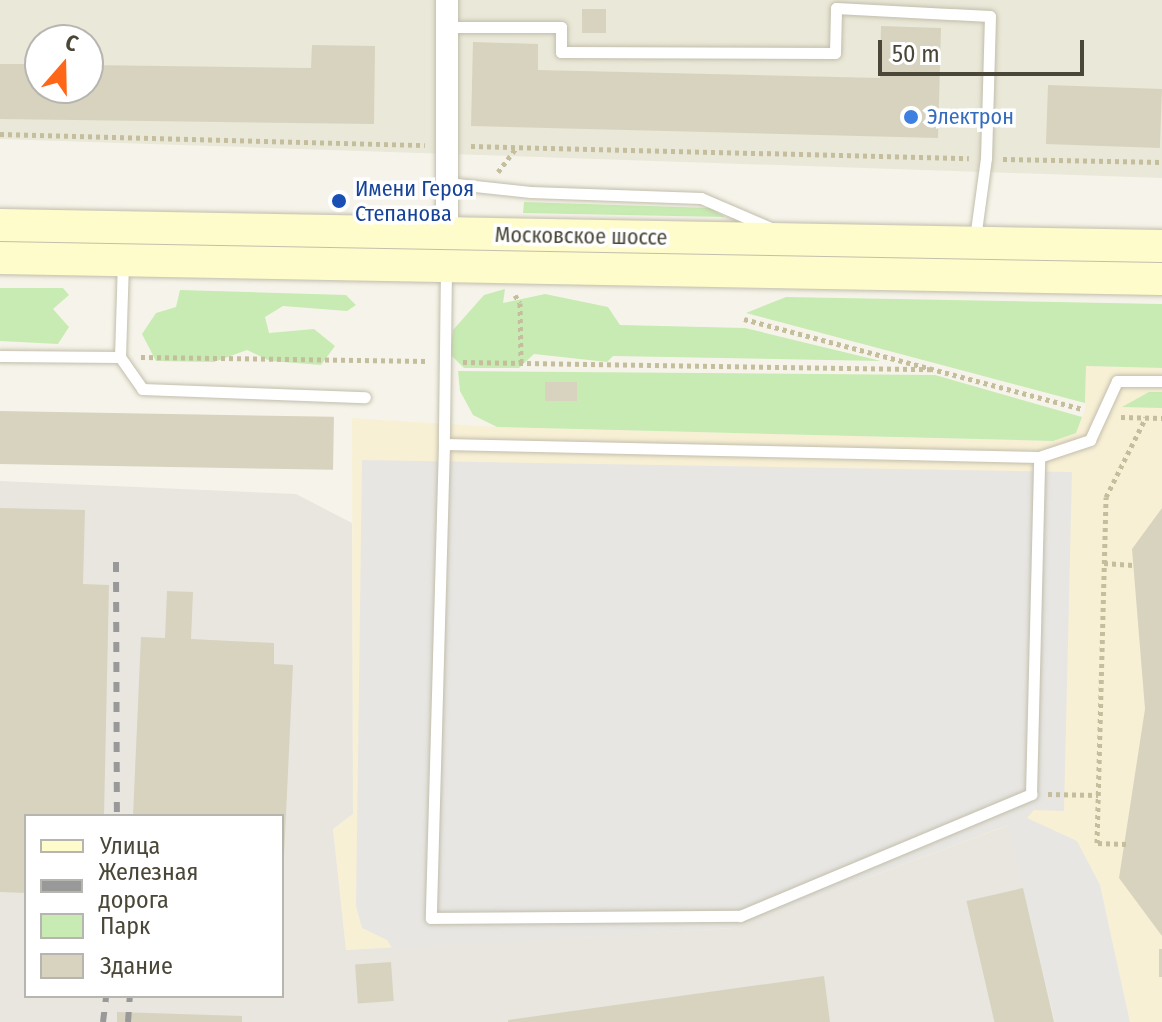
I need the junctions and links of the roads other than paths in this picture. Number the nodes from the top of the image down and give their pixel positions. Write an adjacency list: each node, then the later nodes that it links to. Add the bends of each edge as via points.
1 (447, 0): 3 (street)
2 (836, 4): 3 (lane, via 835,53 561,52 561,27); 7 (lane, via 990,16 986,158)
3 (447, 27): 4 (street)
4 (447, 183): 6 (lane, via 531,192 701,198); 9 (street)
5 (0, 225): 9 (main road, Московское шоссе)
6 (799, 240): 7 (main road, Московское шоссе); 9 (main road, Московское шоссе)
7 (974, 243): 8 (main road, Московское шоссе)
8 (1162, 246)
9 (446, 250): 11 (main road, Московское шоссе); 12 (main road, Московское шоссе); 17 (lane)
10 (0, 258): 11 (main road, Московское шоссе)
11 (123, 260): 14 (lane)
12 (1162, 279)
13 (0, 356): 14 (lane)
14 (120, 357): 16 (lane, via 142,389)
15 (1162, 381): 18 (lane, via 1117,381 1090,440)
16 (365, 397)
17 (444, 444): 18 (lane); 18 (lane, via 431,918 740,916 1031,794)
18 (1039, 457)

